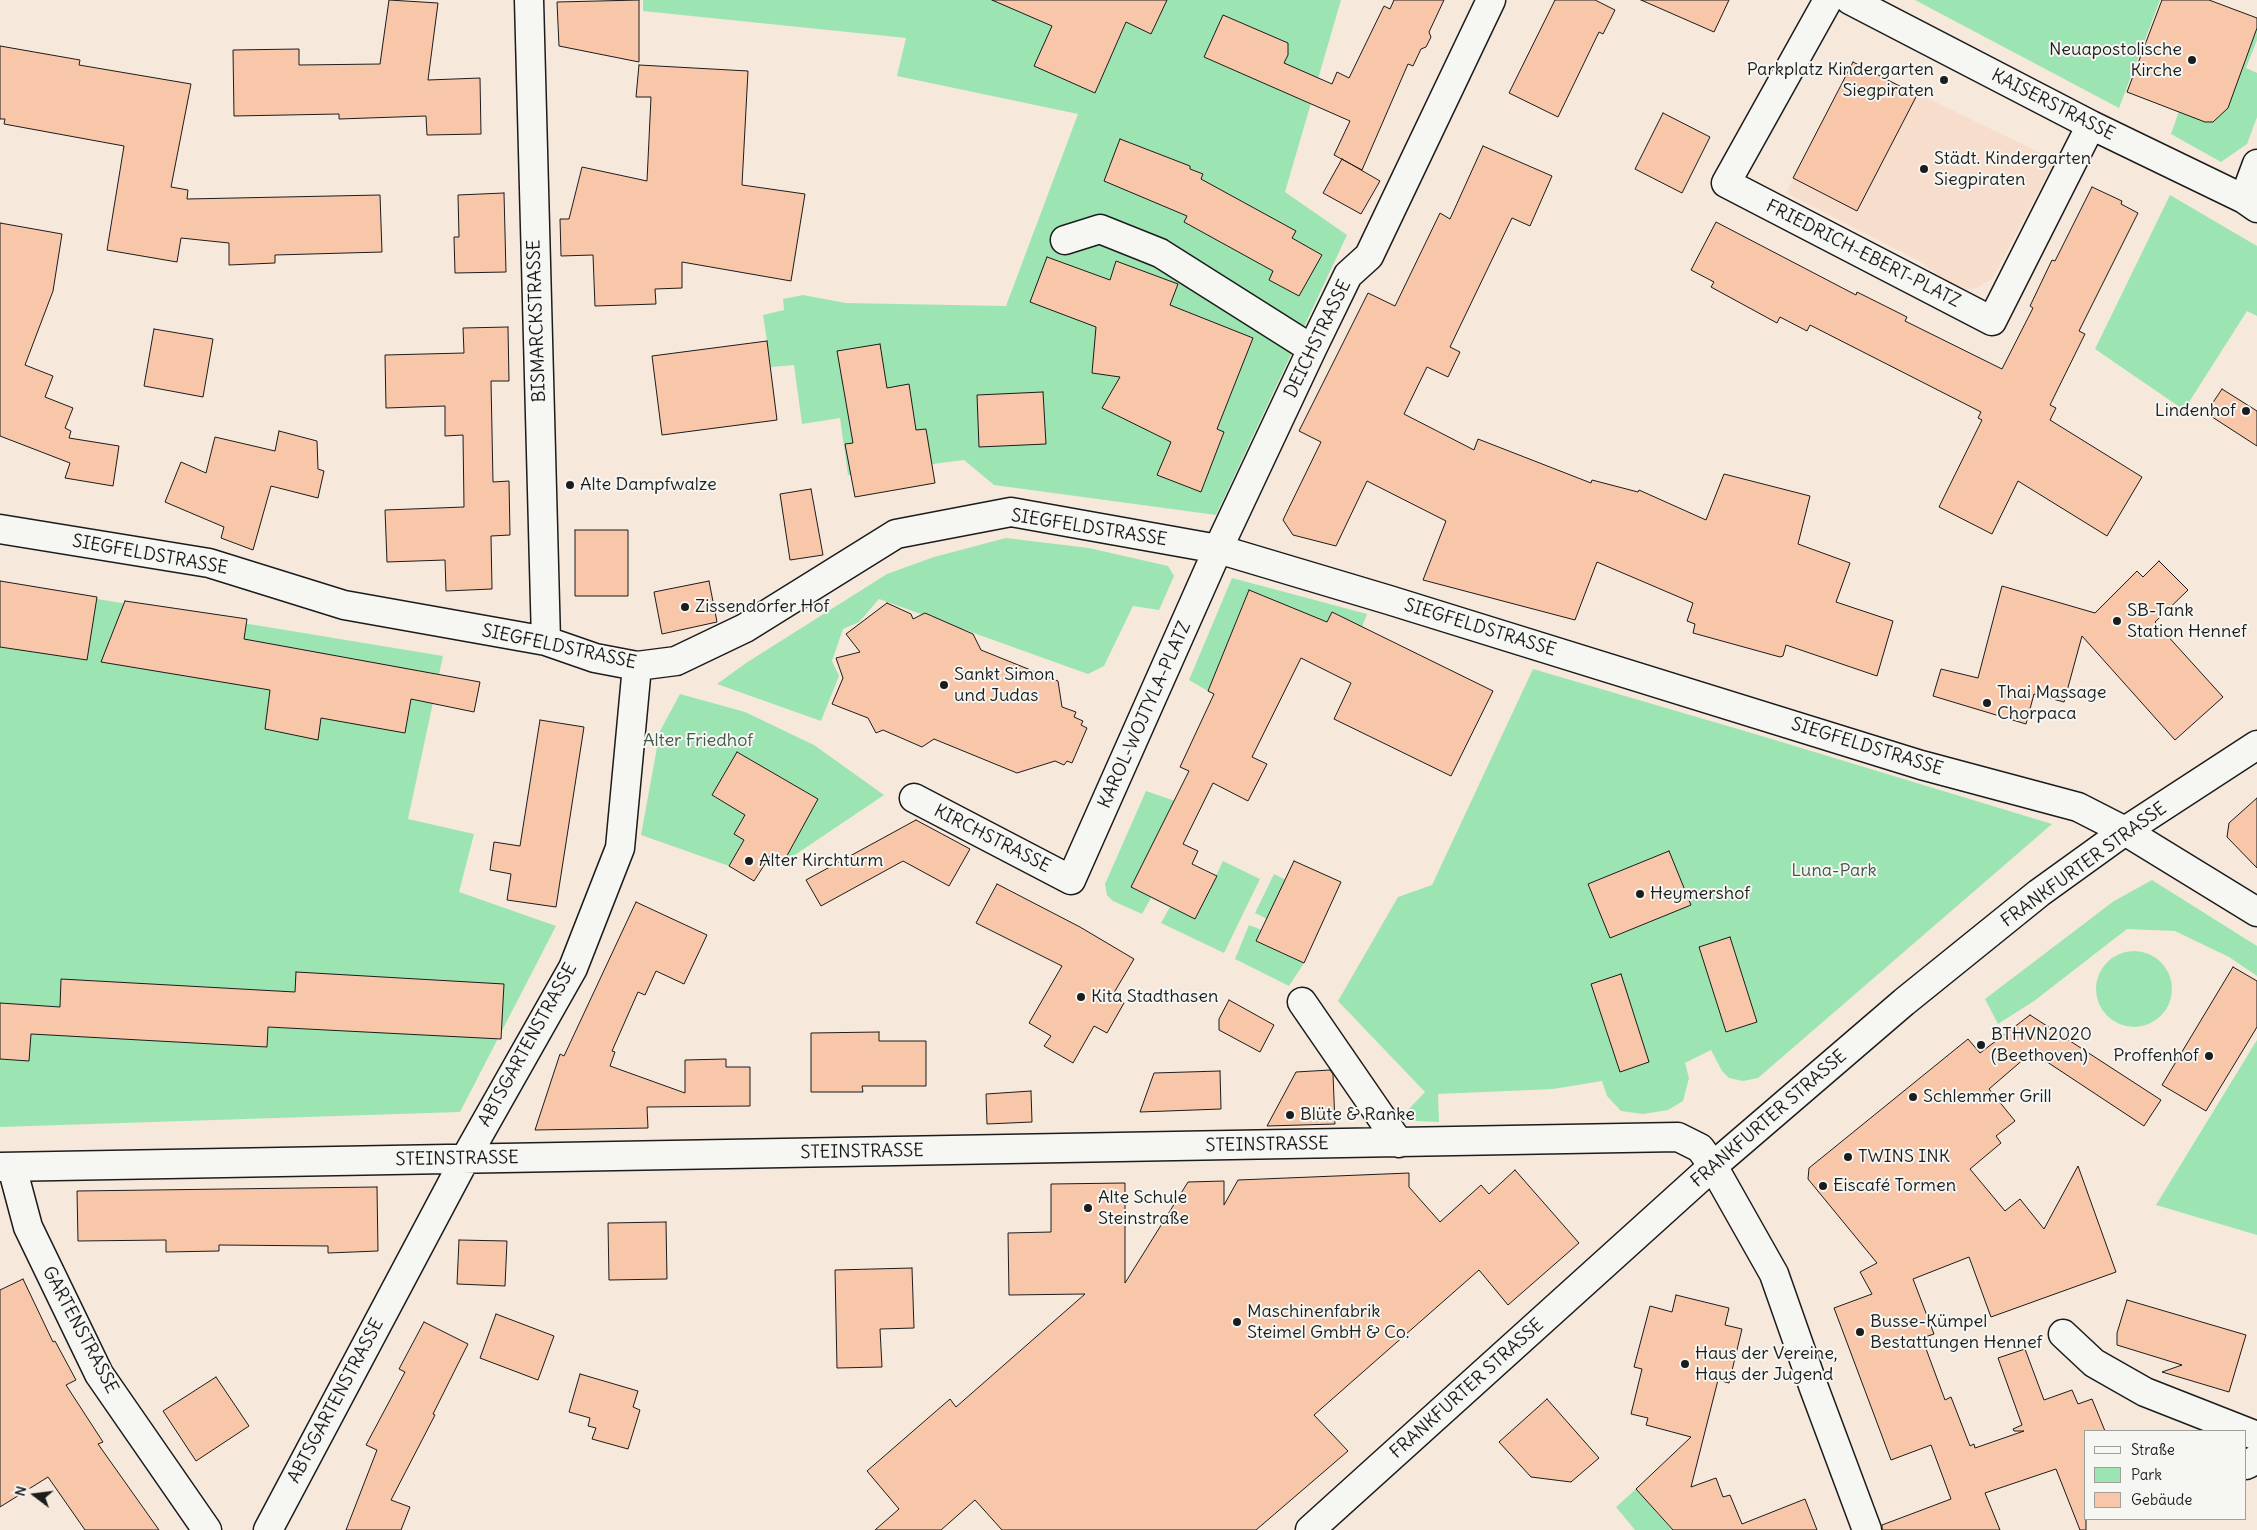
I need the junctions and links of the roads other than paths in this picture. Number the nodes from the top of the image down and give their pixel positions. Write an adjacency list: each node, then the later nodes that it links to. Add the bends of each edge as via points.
1 (529, 0): 12 (street, BISMARCKSTRASSE)
2 (1491, 0): 9 (street, DEICHSTRASSE, via 1369,256 1348,275)
3 (1828, 0): 5 (street, FRIEDRICH-EBERT-PLATZ, via 1726,183 1992,321)
4 (1850, 0): 5 (street, KAISERSTRASSE)
5 (2090, 125): 7 (street, KAISERSTRASSE)
6 (2257, 164): 7 (street)
7 (2250, 203)
8 (1065, 240): 9 (street, via 1100,229 1160,253)
9 (1312, 349): 11 (street, DEICHSTRASSE)
10 (0, 529): 12 (street, SIEGFELDSTRASSE, via 209,562 344,605)
11 (1218, 549): 13 (street, SIEGFELDSTRASSE, via 1011,512 904,532 744,628 676,661); 16 (street, SIEGFELDSTRASSE, via 1921,765 2078,807); 17 (street, KAROL-WOJTYLA-PLATZ)
12 (546, 641): 13 (street, SIEGFELDSTRASSE, via 595,658)
13 (637, 666): 21 (street, ABTSGARTENSTRASSE, via 620,848 573,968)
14 (2257, 745): 16 (street, FRANKFURTER STRASSE)
15 (914, 798): 17 (street, KIRCHSTRASSE)
16 (2125, 831): 18 (street, SIEGFELDSTRASSE); 22 (street, FRANKFURTER STRASSE, via 2039,893 1904,1002)
17 (1071, 880)
18 (2257, 912)
19 (1302, 1002): 20 (street)
20 (1399, 1143): 21 (street, STEINSTRASSE); 22 (street, STEINSTRASSE, via 1678,1138 1700,1148)
21 (464, 1159): 23 (street, STEINSTRASSE); 27 (street, ABTSGARTENSTRASSE)
22 (1713, 1166): 28 (street, FRANKFURTER STRASSE); 29 (street, STEINSTRASSE, via 1774,1274)
23 (6, 1167): 26 (street, GARTENSTRASSE, via 28,1227 99,1374)
24 (2063, 1334): 25 (street, via 2094,1363 2145,1392)
25 (2242, 1430)
26 (208, 1530)
27 (268, 1530)
28 (1310, 1530)
29 (1868, 1530)

